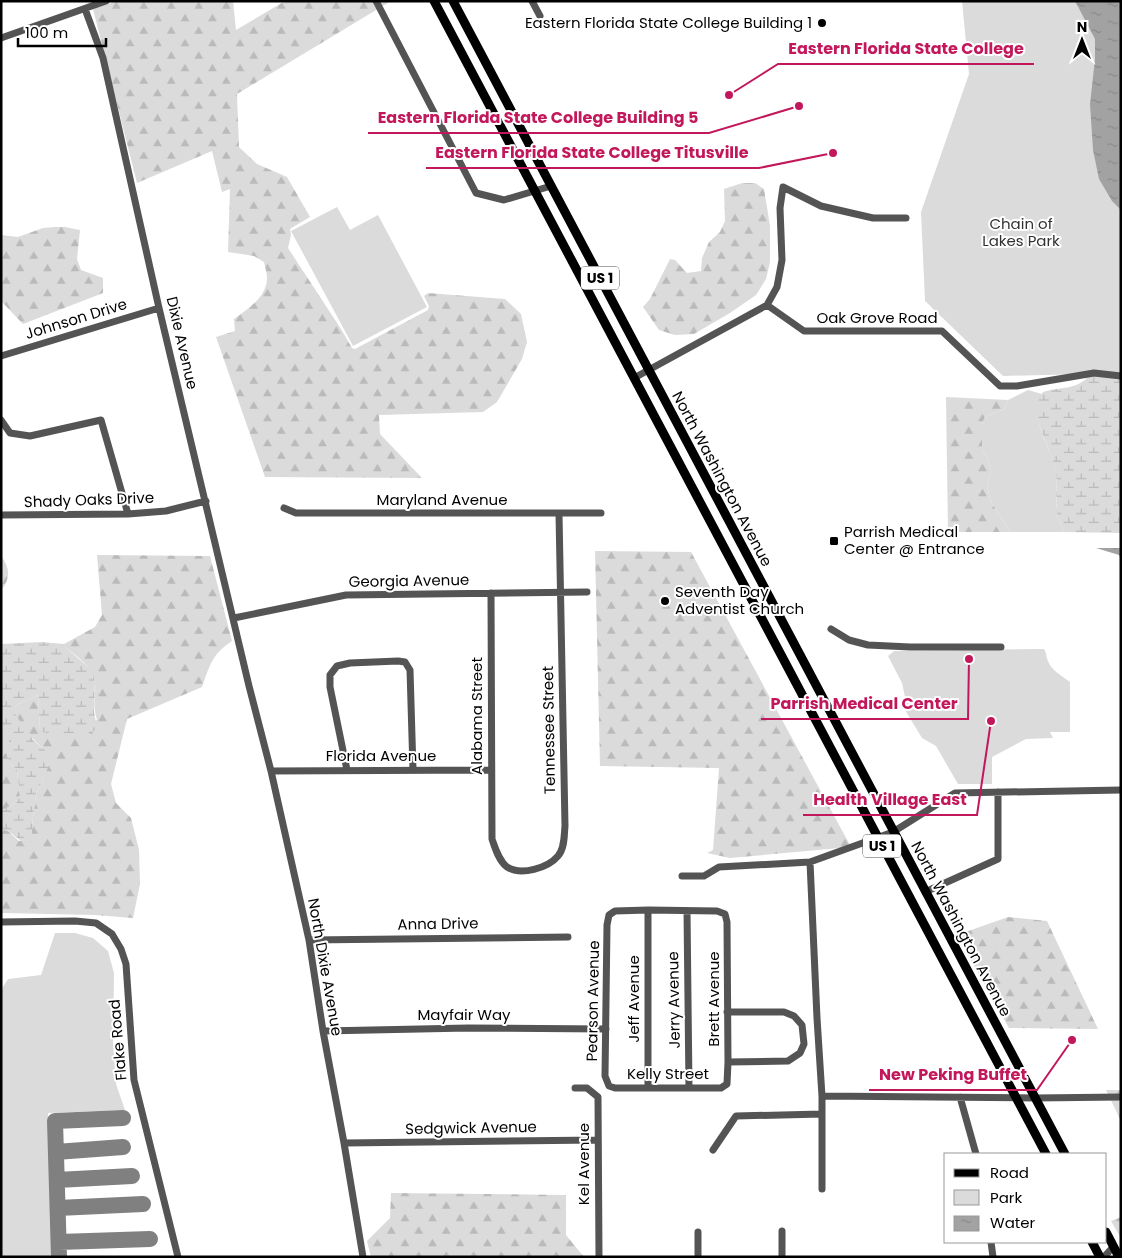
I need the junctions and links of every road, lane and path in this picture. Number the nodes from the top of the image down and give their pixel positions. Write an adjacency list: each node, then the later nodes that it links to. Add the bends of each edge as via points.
1 (106, 1): 6 (street)
2 (376, 1): 10 (street, via 476,193 504,200)
3 (434, 1): 10 (main road, North Washington Avenue / US 1)
4 (453, 1): 9 (main road, North Washington Avenue / US 1)
5 (532, 1): 7 (street)
6 (85, 8): 8 (street); 13 (street, Dixie Avenue, via 103,58)
7 (540, 16)
8 (1, 38)
9 (551, 186): 10 (street); 15 (main road, North Washington Avenue / US 1)
10 (534, 191): 17 (main road, North Washington Avenue / US 1)
11 (906, 218): 12 (street, via 874,218 821,206 783,187 780,208 782,260 777,287)
12 (767, 306): 15 (street); 16 (street, Oak Grove Road, via 804,331 942,331 1000,386 1094,373)
13 (160, 308): 14 (street, Johnson Drive); 19 (street, Dixie Avenue)
14 (1, 356)
15 (648, 370): 17 (street); 31 (main road, North Washington Avenue / US 1)
16 (1121, 376)
17 (634, 378): 32 (main road, North Washington Avenue / US 1)
18 (1, 420): 22 (street, via 10,433 30,436 100,420)
19 (206, 501): 22 (street, Shady Oaks Drive, via 166,511); 28 (street, Dixie Avenue)
20 (284, 508): 23 (street, Maryland Avenue, via 296,513)
21 (601, 513): 23 (street, Maryland Avenue)
22 (128, 514): 24 (street, Shady Oaks Drive)
23 (559, 514): 25 (street, Tennessee Street)
24 (1, 515)
25 (560, 592): 26 (street, Georgia Avenue); 27 (street, Georgia Avenue); 42 (street, Tennessee Street, via 563,844 558,856 527,872 508,867)
26 (587, 592)
27 (491, 593): 28 (street, Georgia Avenue, via 346,595); 36 (street, Alabama Street)
28 (234, 618): 33 (street, Dixie Avenue)
29 (831, 629): 30 (street, via 849,640 868,645)
30 (1000, 647)
31 (796, 648): 32 (main road); 40 (main road, North Washington Avenue / US 1)
32 (781, 656): 41 (main road, North Washington Avenue / US 1)
33 (249, 686): 37 (street, North Dixie Avenue)
34 (347, 770): 35 (street, Florida Avenue); 35 (street, via 330,675 337,666 350,663 405,662 410,670); 37 (street, Florida Avenue)
35 (414, 770): 36 (street, Florida Avenue)
36 (490, 770): 42 (street, Alabama Street)
37 (271, 771): 50 (street, North Dixie Avenue)
38 (1121, 790): 39 (street)
39 (998, 792): 40 (street, via 956,793); 45 (street, via 998,859)
40 (893, 832): 41 (street); 45 (main road, North Washington Avenue / US 1)
41 (878, 838): 43 (street); 62 (main road, North Washington Avenue / US 1)
42 (492, 840)
43 (810, 862): 44 (street, via 719,867 704,876); 60 (street)
44 (682, 876)
45 (926, 892): 64 (main road, North Washington Avenue / US 1)
46 (648, 910): 47 (street); 53 (street, Pearson Avenue, via 615,911 609,915); 58 (street, Jeff Avenue)
47 (687, 911): 51 (street, Brett Avenue, via 725,914); 59 (street, Jerry Avenue)
48 (1, 922): 79 (street, Flake Road, via 75,920 96,923 112,934 121,949 126,964 134,1080)
49 (568, 937): 50 (street, Anna Drive)
50 (309, 940): 52 (street, North Dixie Avenue)
51 (727, 1012): 54 (street, Brett Avenue); 54 (street, via 784,1012 794,1016 802,1025 804,1044 800,1053 788,1061)
52 (322, 1030): 53 (street, Mayfair Way); 67 (street, North Dixie Avenue)
53 (606, 1030): 56 (street, Pearson Avenue, via 605,1076)
54 (728, 1062): 55 (street, Brett Avenue)
55 (727, 1084): 59 (street, Kelly Street, via 721,1088)
56 (609, 1086): 58 (street, Kelly Street)
57 (575, 1088): 66 (street, Kel Avenue, via 587,1088 598,1097)
58 (648, 1088): 59 (street, Kelly Street)
59 (689, 1088)
60 (822, 1096): 61 (street); 65 (street)
61 (960, 1097): 62 (street); 69 (street)
62 (1015, 1097): 64 (street); 70 (main road, North Washington Avenue / US 1)
63 (1121, 1097): 64 (street)
64 (1035, 1098): 71 (main road, North Washington Avenue / US 1)
65 (822, 1114): 68 (street, via 736,1116); 72 (street)
66 (598, 1140): 67 (street, Sedgwick Avenue); 81 (street, Kel Avenue)
67 (344, 1143): 80 (street, North Dixie Avenue)
68 (713, 1150)
69 (976, 1153)
70 (1045, 1153)
71 (1064, 1153)
72 (822, 1189)
73 (698, 1232): 82 (street)
74 (782, 1232): 83 (street)
75 (1107, 1234): 78 (main road)
76 (992, 1243): 84 (street)
77 (1093, 1243): 85 (main road)
78 (1113, 1246): 85 (street); 86 (main road)
79 (178, 1257)
80 (363, 1257)
81 (598, 1257)
82 (698, 1257)
83 (782, 1257)
84 (993, 1257)
85 (1102, 1257)
86 (1119, 1257)

